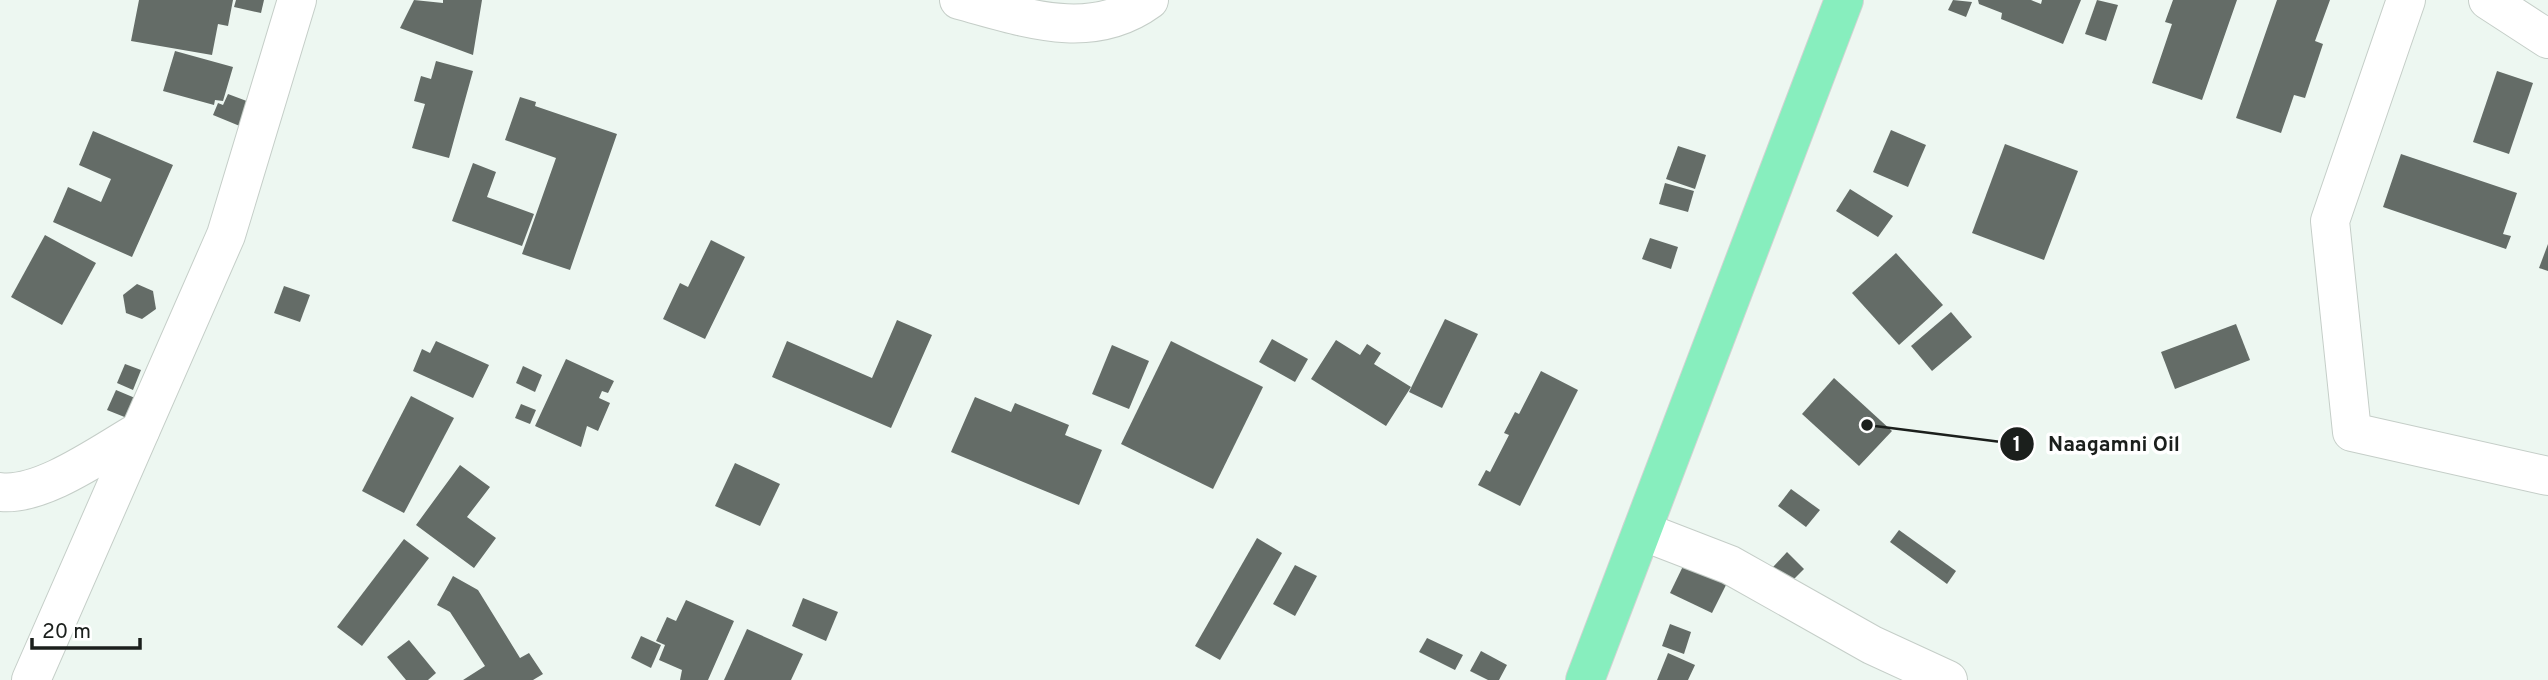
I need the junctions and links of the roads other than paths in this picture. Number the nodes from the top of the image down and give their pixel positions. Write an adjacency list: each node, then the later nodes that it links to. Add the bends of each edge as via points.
1 (297, 0): 8 (street, via 226,235)
2 (959, 0): 3 (street, via 1040,22 1084,24 1128,15)
3 (1149, 0)
4 (1844, 0): 11 (main road)
5 (2406, 0): 9 (street, via 2330,221 2352,432)
6 (2488, 0): 7 (street)
7 (2548, 38)
8 (140, 431): 10 (street, via 50,482); 12 (street)
9 (2548, 476)
10 (0, 492)
11 (1643, 531): 13 (main road); 14 (street, via 1730,565 1872,645)
12 (31, 680)
13 (1585, 680)
14 (1948, 680)

